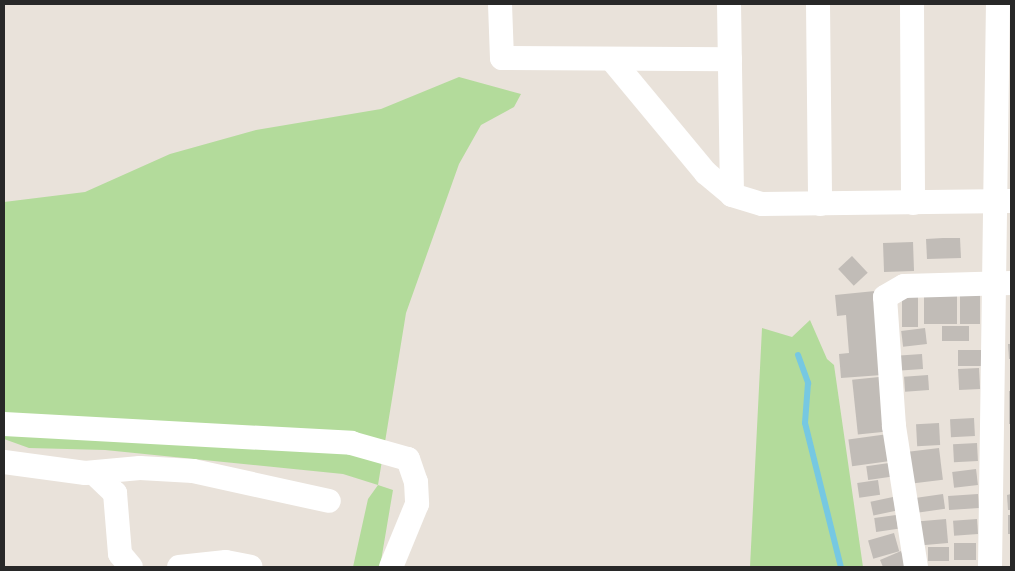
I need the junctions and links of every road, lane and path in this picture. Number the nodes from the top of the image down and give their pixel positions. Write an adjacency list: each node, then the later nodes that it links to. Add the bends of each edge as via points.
1 (500, 4): 7 (street, via 502,58)
2 (729, 4): 6 (street)
3 (818, 4): 11 (street)
4 (912, 4): 10 (street)
5 (998, 4): 9 (street)
6 (730, 59): 7 (street); 8 (street)
7 (613, 61): 8 (street, via 706,173)
8 (732, 195): 11 (street, via 762,204)
9 (1004, 201): 10 (street); 12 (street)
10 (912, 203): 11 (street)
11 (820, 204)
12 (1003, 283): 21 (street, via 904,286 885,297 894,426); 22 (street)
13 (4, 424): 20 (street, via 351,443 408,460 416,482 416,504)
14 (4, 462): 15 (street)
15 (95, 474): 16 (street, via 140,468 193,471); 17 (street, via 115,493 120,554)
16 (330, 501)
17 (131, 567)
18 (179, 567): 19 (street, via 226,562)
19 (251, 567)
20 (391, 567)
21 (916, 567)
22 (990, 567)

